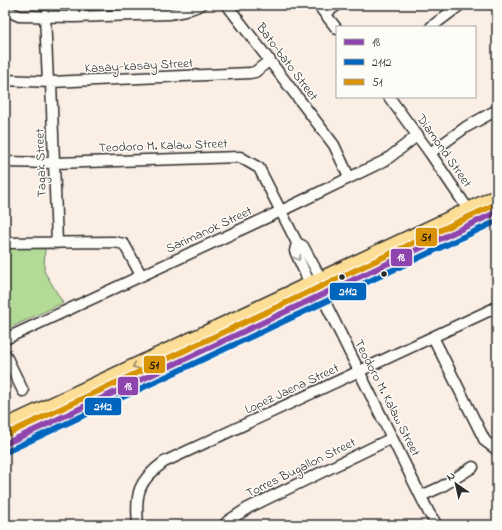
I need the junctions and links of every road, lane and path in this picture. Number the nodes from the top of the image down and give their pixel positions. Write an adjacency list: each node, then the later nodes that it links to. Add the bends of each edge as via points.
1 (73, 5): 10 (street)
2 (202, 5): 10 (street, via 169,14)
3 (227, 5): 13 (street, Bato-bato Street)
4 (318, 5): 8 (street)
5 (337, 5): 8 (street)
6 (460, 5): 11 (street)
7 (5, 8): 9 (street, via 19,16)
8 (325, 14): 12 (street)
9 (45, 16): 10 (street); 15 (street, Tagak Street)
10 (73, 17)
11 (432, 26)
12 (336, 28)
13 (270, 60): 15 (street, Kasay-kasay Street, via 250,73); 22 (street, Bato-bato Street, via 334,145)
14 (5, 80): 15 (street, Kasay-kasay Street)
15 (49, 82): 21 (street, Tagak Street)
16 (390, 98): 18 (street, Diamond Street)
17 (497, 110): 19 (street, via 466,127)
18 (418, 135): 19 (street, Diamond Street); 22 (street, Sarimanok Street, via 386,160)
19 (430, 153): 24 (street, Diamond Street)
20 (5, 162): 21 (street, Teodoro M. Kalaw Street)
21 (55, 164): 25 (street, Teodoro M. Kalaw Street, via 240,157 259,168); 29 (street, Tagak Street)
22 (349, 177): 25 (street, Sarimanok Street)
23 (497, 196): 24 (main road)
24 (469, 209): 27 (street, Diamond Street); 31 (main road)
25 (282, 211): 30 (street, Sarimanok Street); 31 (street, Teodoro M. Kalaw Street, via 297,243 295,250)
26 (497, 212): 27 (main road)
27 (477, 222): 32 (main road)
28 (5, 243): 29 (street)
29 (57, 243): 30 (street, via 124,244)
30 (141, 275): 35 (street, Sarimanok Street)
31 (315, 282): 32 (street, Teodoro M. Kalaw Street); 36 (main road)
32 (322, 295): 38 (main road); 39 (street, Teodoro M. Kalaw Street)
33 (497, 307): 34 (street, Lopez Jaena Street)
34 (433, 338): 39 (street, Lopez Jaena Street); 44 (street, via 485,441)
35 (5, 340)
36 (168, 350): 38 (main road); 41 (main road, one-way to 41)
37 (5, 354): 40 (street)
38 (174, 364): 43 (main road)
39 (359, 372): 42 (street, Teodoro M. Kalaw Street); 47 (street, Lopez Jaena Street, via 164,462 149,473 139,489 136,507)
40 (23, 391)
41 (5, 426)
42 (392, 438): 46 (street, Teodoro M. Kalaw Street); 48 (street, Torres Bugallon Street, via 248,508)
43 (5, 444)
44 (497, 450)
45 (473, 467): 46 (street)
46 (421, 496): 49 (street, Teodoro M. Kalaw Street)
47 (138, 525)
48 (224, 525)
49 (437, 525)

